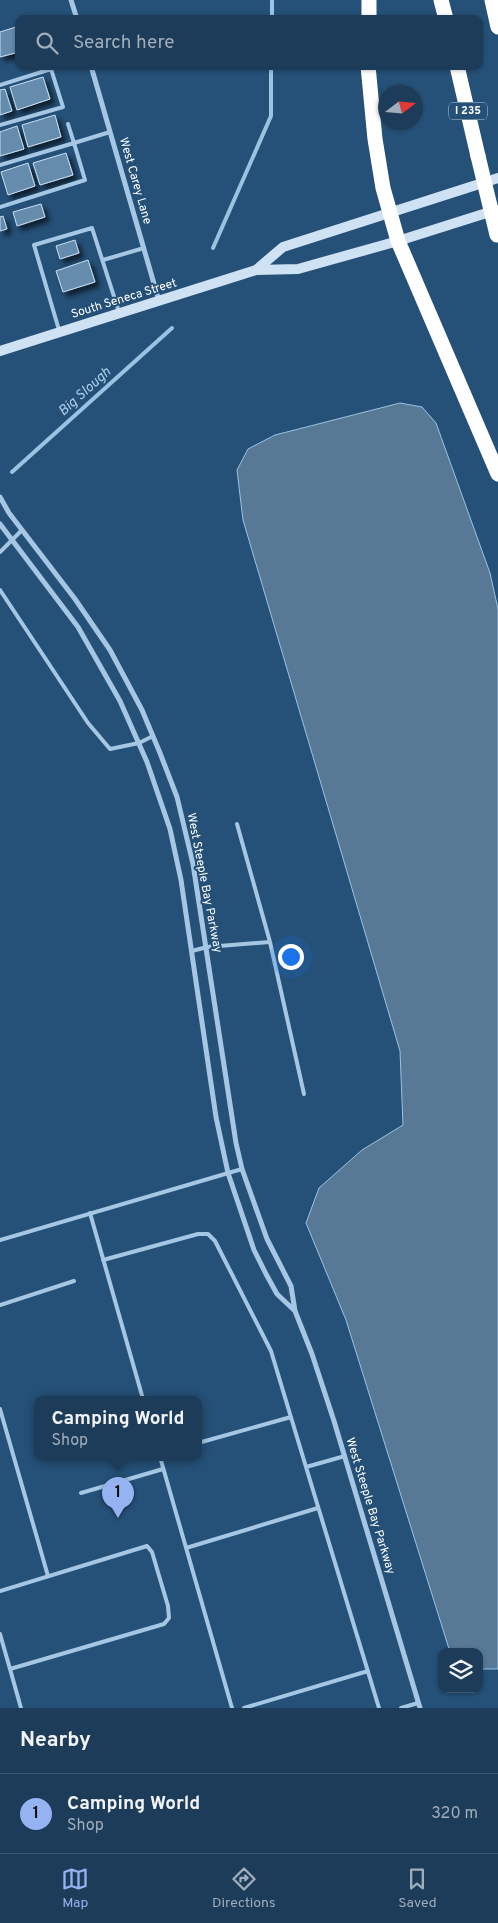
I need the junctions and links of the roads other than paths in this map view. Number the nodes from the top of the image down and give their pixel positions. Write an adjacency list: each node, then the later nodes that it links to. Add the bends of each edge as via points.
1 (71, 0): 5 (street)
2 (369, 0): 6 (highway)
3 (441, 0): 7 (highway)
4 (492, 0): 8 (highway)
5 (76, 15)
6 (369, 15)
7 (445, 15)
8 (498, 27)
9 (48, 70): 14 (lane)
10 (51, 70): 16 (lane, via 63,106)
11 (92, 70): 17 (street, West Carey Lane)
12 (368, 70): 23 (highway, via 375,139)
13 (458, 70): 24 (highway, I 235, bridge)
14 (0, 84)
15 (68, 124): 18 (lane)
16 (0, 125)
17 (110, 132): 18 (lane); 26 (street, West Carey Lane)
18 (74, 143): 19 (lane); 21 (lane, via 85,180)
19 (0, 165)
20 (498, 178): 23 (street, South Seneca Street)
21 (0, 207)
22 (498, 209): 25 (street, South Seneca Street)
23 (389, 213): 25 (highway); 28 (street, South Seneca Street, via 283,248)
24 (498, 236)
25 (398, 242): 28 (street, South Seneca Street, via 298,269); 33 (highway)
26 (144, 248): 27 (lane); 29 (street, West Carey Lane)
27 (102, 260): 30 (lane); 31 (lane, via 92,228 34,245)
28 (256, 270): 29 (street, South Seneca Street)
29 (160, 302): 30 (street, South Seneca Street)
30 (119, 314): 31 (street, South Seneca Street)
31 (60, 332): 32 (street, South Seneca Street)
32 (0, 351)
33 (498, 474)
34 (0, 497): 36 (street, West Steeple Bay Parkway)
35 (0, 524): 37 (street, West Steeple Bay Parkway)
36 (22, 530): 37 (lane); 40 (street, West Steeple Bay Parkway, via 110,650)
37 (12, 541): 38 (lane); 41 (street, West Steeple Bay Parkway, via 78,627 120,701)
38 (0, 552)
39 (0, 590): 41 (lane, via 88,723 110,749)
40 (153, 736): 41 (lane); 44 (street, West Steeple Bay Parkway, via 186,829)
41 (138, 743): 45 (street, West Steeple Bay Parkway, via 170,829)
42 (236, 824): 43 (lane)
43 (270, 942): 44 (lane); 46 (lane)
44 (207, 947): 45 (lane); 47 (street, West Steeple Bay Parkway)
45 (192, 952): 48 (street, West Steeple Bay Parkway, via 216,1117)
46 (304, 1094)
47 (242, 1169): 48 (lane); 54 (street, West Steeple Bay Parkway, via 267,1239 290,1286)
48 (228, 1173): 49 (lane); 54 (street, West Steeple Bay Parkway, via 254,1250 277,1294)
49 (90, 1214): 50 (lane); 51 (lane)
50 (0, 1240)
51 (103, 1260): 55 (lane); 57 (lane, via 208,1234 215,1241 271,1352)
52 (74, 1281): 53 (lane)
53 (0, 1305)
54 (295, 1311): 59 (street, West Steeple Bay Parkway)
55 (142, 1396)
56 (0, 1409): 66 (lane)
57 (290, 1417): 58 (lane); 61 (lane)
58 (202, 1442)
59 (344, 1456): 61 (lane); 71 (street, West Steeple Bay Parkway)
60 (161, 1461): 62 (lane)
61 (306, 1467): 64 (lane)
62 (163, 1469): 63 (lane); 65 (lane)
63 (81, 1493)
64 (318, 1508): 65 (lane); 70 (lane)
65 (186, 1548): 73 (lane)
66 (48, 1576): 67 (lane); 69 (lane, via 147,1546 152,1552 169,1618 164,1624)
67 (0, 1590)
68 (0, 1634): 69 (lane)
69 (10, 1669): 72 (lane)
70 (368, 1671): 74 (lane); 75 (lane)
71 (419, 1705): 76 (lane)
72 (21, 1708)
73 (232, 1708)
74 (244, 1708)
75 (380, 1708)
76 (401, 1708)

